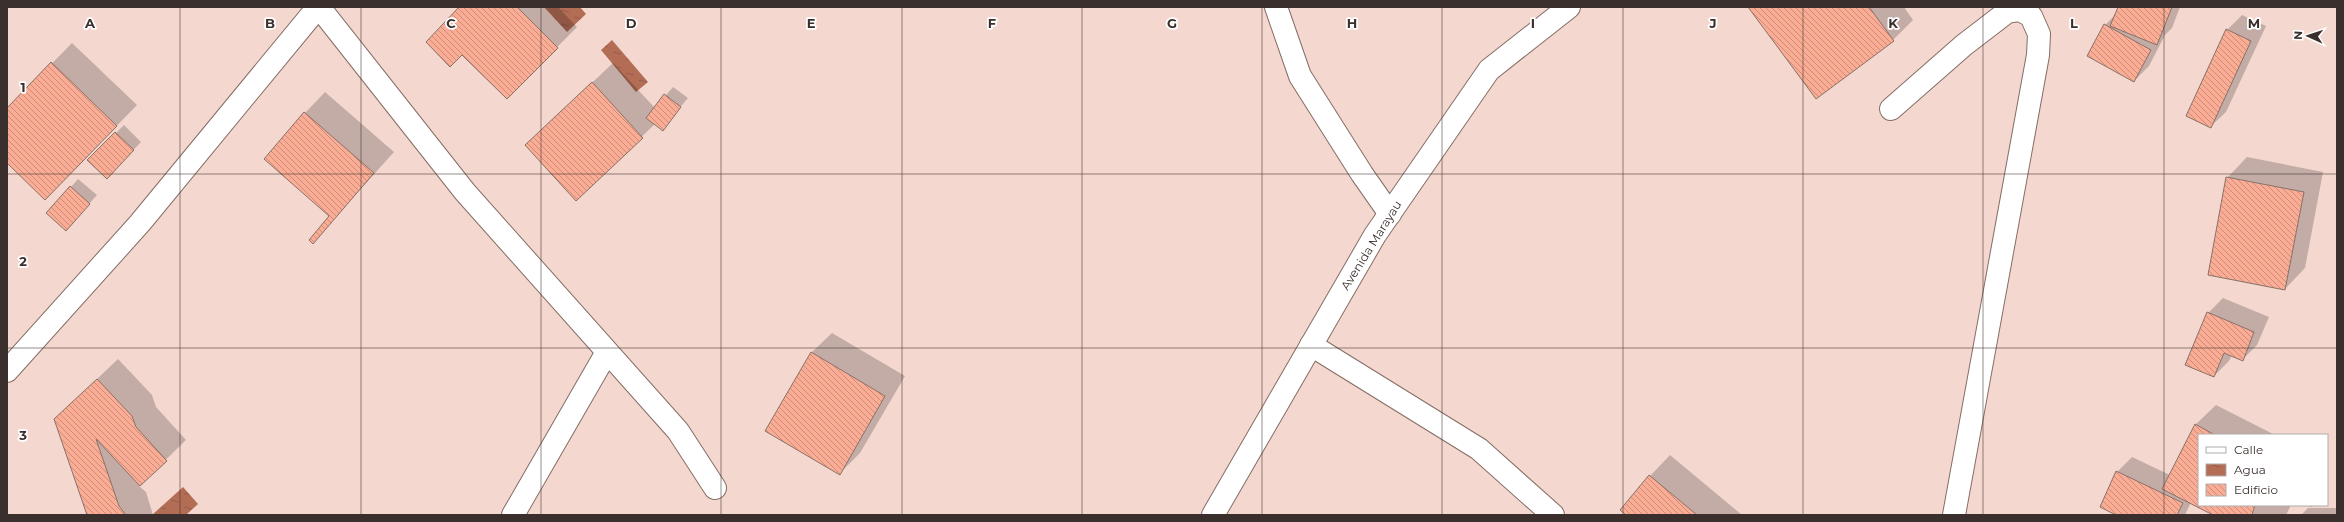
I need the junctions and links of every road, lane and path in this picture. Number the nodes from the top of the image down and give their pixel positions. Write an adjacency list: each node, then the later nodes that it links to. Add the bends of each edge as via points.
1 (319, 7): 7 (street, via 466,192); 8 (street, via 140,223)
2 (1276, 7): 5 (street, via 1300,76)
3 (1569, 7): 5 (street, Avenida Marayau, via 1489,70)
4 (1891, 109): 13 (street, via 1964,45 2007,12 2020,10 2031,16 2039,34 2038,54)
5 (1390, 214): 6 (street, Avenida Marayau)
6 (1311, 345): 11 (street, Avenida Marayau); 12 (street, via 1479,449)
7 (607, 352): 9 (street, via 678,431); 10 (street)
8 (7, 371)
9 (715, 488)
10 (513, 515)
11 (1213, 515)
12 (1553, 515)
13 (1954, 515)

